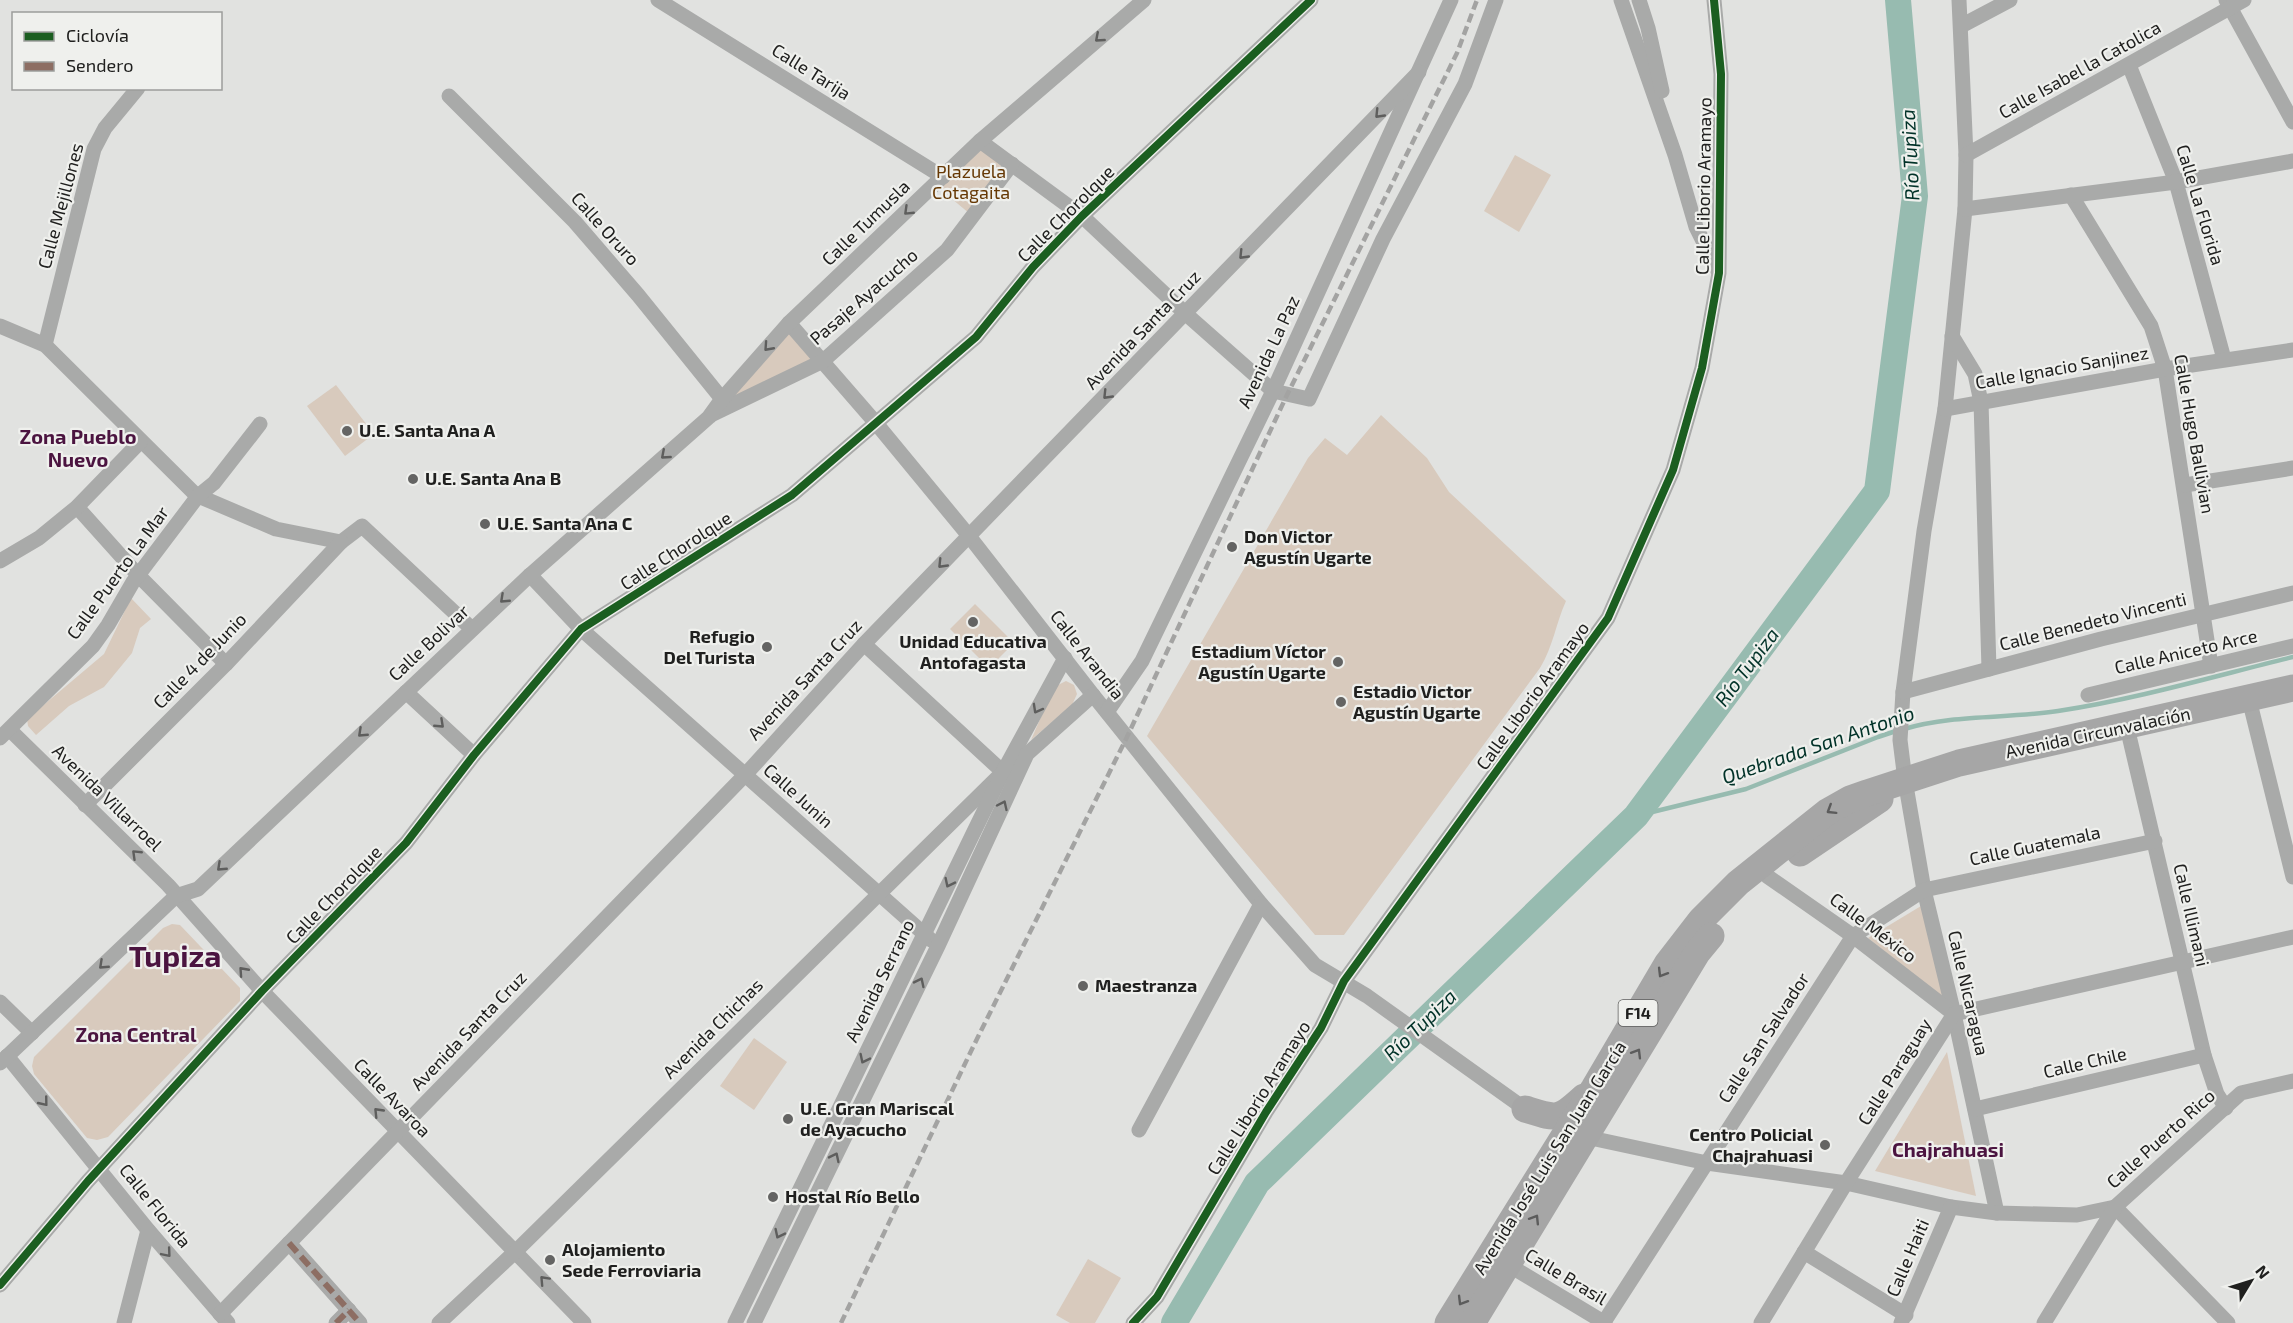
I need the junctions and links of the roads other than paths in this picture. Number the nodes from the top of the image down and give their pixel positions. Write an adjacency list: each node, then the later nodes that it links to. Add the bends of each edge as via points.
1 (658, 0): 24 (street, Calle Tarija)
2 (1143, 0): 19 (street, Calle Tumusla, one-way to 19)
3 (1311, 0): 28 (street, Calle Chorolque)
4 (1451, 0): 15 (street, Avenida La Paz)
5 (1496, 0): 39 (street, via 1465,84 1383,239 1309,399)
6 (1621, 0): 20 (street)
7 (1639, 0): 20 (street)
8 (1714, 0): 29 (street, Calle Liborio Aramayo, via 1721,74)
9 (1959, 0): 13 (street, Calle Nicaragua)
10 (2010, 0): 13 (street)
11 (2244, 0): 12 (street, Calle Isabel la Catolica)
12 (2228, 4): 14 (street, Calle Isabel la Catolica); 18 (street)
13 (1961, 26): 21 (street, Calle Nicaragua)
14 (2129, 65): 21 (street, Calle Isabel la Catolica); 25 (street, Calle La Florida)
15 (1419, 72): 30 (street, Avenida Santa Cruz, one-way to 30); 39 (street, Avenida La Paz)
16 (136, 90): 34 (street, Calle Mejillones, via 105,128 94,149)
17 (449, 96): 40 (street, Calle Oruro, via 575,222)
18 (2293, 122)
19 (980, 141): 23 (street); 24 (street, Calle Tumusla)
20 (1675, 155): 29 (street, via 1696,227)
21 (1966, 155): 27 (street, Calle Nicaragua)
22 (2293, 161): 25 (street)
23 (1012, 164): 28 (street); 37 (street, Pasaje Ayacucho, via 947,250)
24 (943, 177): 31 (street, Calle Tumusla, one-way to 31)
25 (2176, 182): 26 (street); 36 (street, Calle La Florida)
26 (2071, 195): 27 (street); 38 (street, Calle Hugo Ballivian, via 2151,326)
27 (1965, 208): 33 (street, Calle Nicaragua)
28 (1082, 216): 30 (street); 44 (street, Calle Chorolque, via 976,337)
29 (1719, 273): 92 (street, Calle Liborio Aramayo, via 1702,368 1673,470 1608,618)
30 (1186, 314): 39 (street); 51 (street, Avenida Santa Cruz, one-way to 51)
31 (789, 323): 37 (street, Calle Arandia); 40 (street, Calle Tumusla, one-way to 40)
32 (0, 326): 34 (street)
33 (1952, 336): 41 (street, via 1975,374); 42 (street, Calle Nicaragua)
34 (45, 345): 46 (street)
35 (2293, 350): 36 (street, Calle Ignacio Sanjinez)
36 (2224, 359): 38 (street, Calle Ignacio Sanjinez)
37 (823, 361): 43 (street, Pasaje Ayacucho); 44 (street, Calle Arandia)
38 (2165, 369): 41 (street, Calle Ignacio Sanjinez); 48 (street, Calle Hugo Ballivian)
39 (1273, 391): 72 (street, Avenida La Paz, via 1142,661)
40 (722, 399): 43 (street, Calle Tumusla)
41 (1981, 402): 42 (street, Calle Ignacio Sanjinez); 65 (street)
42 (1945, 409): 68 (street, Calle Nicaragua)
43 (709, 417): 55 (street, Calle Bolivar, one-way to 55)
44 (875, 422): 51 (street, Calle Arandia); 59 (street, Calle Chorolque, via 792,495)
45 (260, 424): 49 (street, Calle Puerto La Mar, via 214,483)
46 (140, 442): 49 (street); 50 (street)
47 (2293, 468): 48 (street)
48 (2185, 485): 57 (street, Calle Hugo Ballivian)
49 (198, 496): 52 (street, via 276,529); 54 (street, Calle Puerto La Mar)
50 (77, 507): 53 (street, via 39,538); 54 (street)
51 (969, 536): 60 (street, Avenida Santa Cruz, one-way to 60); 62 (street, Calle Arandia)
52 (341, 542): 58 (street, Calle 4 de Junio, via 362,526); 63 (street, Calle 4 de Junio)
53 (0, 561)
54 (138, 575): 63 (street); 74 (street, Calle Puerto La Mar, via 93,646)
55 (530, 575): 58 (street, Calle Bolivar, one-way to 58); 59 (street, Calle Junin)
56 (2293, 593): 57 (street, Calle Benedeto Vincenti)
57 (2203, 614): 64 (street, Calle Hugo Ballivian); 65 (street, Calle Benedeto Vincenti)
58 (472, 629): 67 (street, Calle Bolivar)
59 (581, 629): 75 (street, Calle Chorolque); 76 (street, Calle Junin)
60 (864, 644): 76 (street, Avenida Santa Cruz); 77 (street)
61 (2293, 646): 64 (street, Calle Aniceto Arce)
62 (1065, 658): 69 (street, Calle Arandia); 77 (street, Avenida Serrano, one-way to 77)
63 (225, 664): 79 (street, Calle 4 de Junio)
64 (2211, 666): 70 (street, Calle Aniceto Arce)
65 (1989, 669): 68 (street, Calle Benedeto Vincenti)
66 (2293, 688): 71 (highway, Avenida Circunvalación)
67 (406, 692): 75 (street, one-way to 75); 85 (street, Calle Bolivar, one-way to 85, via 198,888)
68 (1903, 692): 78 (street, Calle Nicaragua, via 1900,740)
69 (1093, 694): 72 (street, Calle Arandia); 77 (street, Avenida Serrano)
70 (2088, 695)
71 (2248, 699): 73 (highway, Avenida Circunvalación); 82 (street)
72 (1107, 712): 86 (street, Calle Arandia)
73 (2127, 727): 78 (highway, Avenida Circunvalación, via 1959,763); 80 (street, Calle Illimani)
74 (5, 734): 79 (street, Avenida Villarroel)
75 (474, 755): 93 (street, Calle Chorolque, via 406,843)
76 (745, 775): 84 (street, Calle Junin); 105 (street, Avenida Santa Cruz)
77 (1009, 776): 84 (street, Avenida Chichas); 87 (street, Avenida Serrano, one-way to 87); 90 (street, Avenida Serrano, one-way to 77)
78 (1905, 780): 81 (highway, Avenida José Luis San Juan García / F14); 83 (street, Calle Nicaragua); 100 (highway, Avenida José Luis San Juan García / F14, one-way to 100, via 1850,799 1827,812 1738,883 1701,920 1667,964)
79 (85, 805): 85 (street, Avenida Villarroel, one-way to 79)
80 (2155, 841): 83 (street, Calle Guatemala); 91 (street, Calle Illimani)
81 (1767, 876): 88 (street, Calle México); 106 (highway, Avenida José Luis San Juan García / F14, one-way to 81, via 1697,953 1730,911)
82 (2293, 877)
83 (1924, 890): 88 (street, Calle San Salvador); 95 (street, Calle Nicaragua)
84 (878, 895): 87 (street, Calle Junin); 116 (street, Avenida Chichas)
85 (176, 896): 93 (street, Calle Avaroa, one-way to 85); 96 (street, Calle Bolivar, one-way to 96)
86 (1262, 904): 92 (street, Calle Arandia, via 1315,965); 104 (street)
87 (924, 935): 90 (street, Calle Junin); 128 (street, Avenida Serrano, one-way to 128)
88 (1853, 936): 95 (street, Calle México); 107 (street, Calle San Salvador)
89 (2293, 937): 91 (street, Calle Paraguay)
90 (938, 946): 129 (street, Avenida Serrano, one-way to 90)
91 (2182, 964): 95 (street, Calle Paraguay); 97 (street, Calle Illimani)
92 (1344, 981): 102 (street, Calle Arandia); 130 (street, Calle Liborio Aramayo, via 1321,1028 1156,1297)
93 (262, 991): 105 (street, Calle Avaroa, one-way to 93); 108 (street, Calle Chorolque)
94 (0, 1002): 96 (street)
95 (1954, 1014): 103 (street, Calle Nicaragua); 110 (street, Calle Paraguay)
96 (32, 1033): 98 (street, Calle Bolivar)
97 (2204, 1055): 101 (street, Calle Illimani); 103 (street, Calle Chile)
98 (4, 1060): 108 (street, Calle Florida, one-way to 108)
99 (2293, 1081): 101 (street, Calle Puerto Rico, via 2241,1093)
100 (1594, 1088): 102 (highway, via 1568,1112 1554,1118); 109 (highway, Avenida José Luis San Juan García / F14)
101 (2226, 1108): 112 (street, Calle Puerto Rico)
102 (1525, 1109): 109 (highway, via 1544,1135 1546,1153)
103 (1975, 1109): 113 (street, Calle Nicaragua)
104 (1139, 1130)
105 (398, 1133): 115 (street, Avenida Santa Cruz); 116 (street, Calle Avaroa)
106 (1586, 1137): 107 (street); 118 (highway, Avenida José Luis San Juan García / F14, one-way to 106)
107 (1707, 1163): 110 (street); 133 (street, Calle San Salvador)
108 (99, 1169): 114 (street, Calle Florida); 119 (street, Calle Chorolque)
109 (1539, 1175): 131 (highway, Avenida José Luis San Juan García / F14, one-way to 131)
110 (1846, 1183): 111 (street); 117 (street, Calle Paraguay)
111 (1951, 1207): 113 (street); 122 (street, Calle Haiti)
112 (2115, 1207): 113 (street, via 2077,1215); 135 (street, Calle Puerto Rico); 136 (street)
113 (1997, 1213)
114 (148, 1230): 121 (street, Calle Florida, one-way to 121); 123 (street)
115 (289, 1244): 120 (street); 121 (street, Avenida Santa Cruz)
116 (516, 1251): 126 (street, Avenida Chichas); 127 (street, Calle Avaroa, one-way to 116)
117 (1804, 1252): 122 (street); 134 (street, Calle Paraguay)
118 (1507, 1264): 132 (highway, Avenida José Luis San Juan García / F14); 133 (street, Calle Brasil)
119 (0, 1285)
120 (349, 1310): 124 (street); 125 (street)
121 (224, 1318)
122 (1903, 1319)
123 (124, 1323)
124 (336, 1323)
125 (360, 1323)
126 (439, 1323)
127 (584, 1323)
128 (735, 1323)
129 (754, 1323)
130 (1133, 1323)
131 (1448, 1323)
132 (1472, 1323)
133 (1605, 1323)
134 (1761, 1323)
135 (2044, 1323)
136 (2228, 1323)

